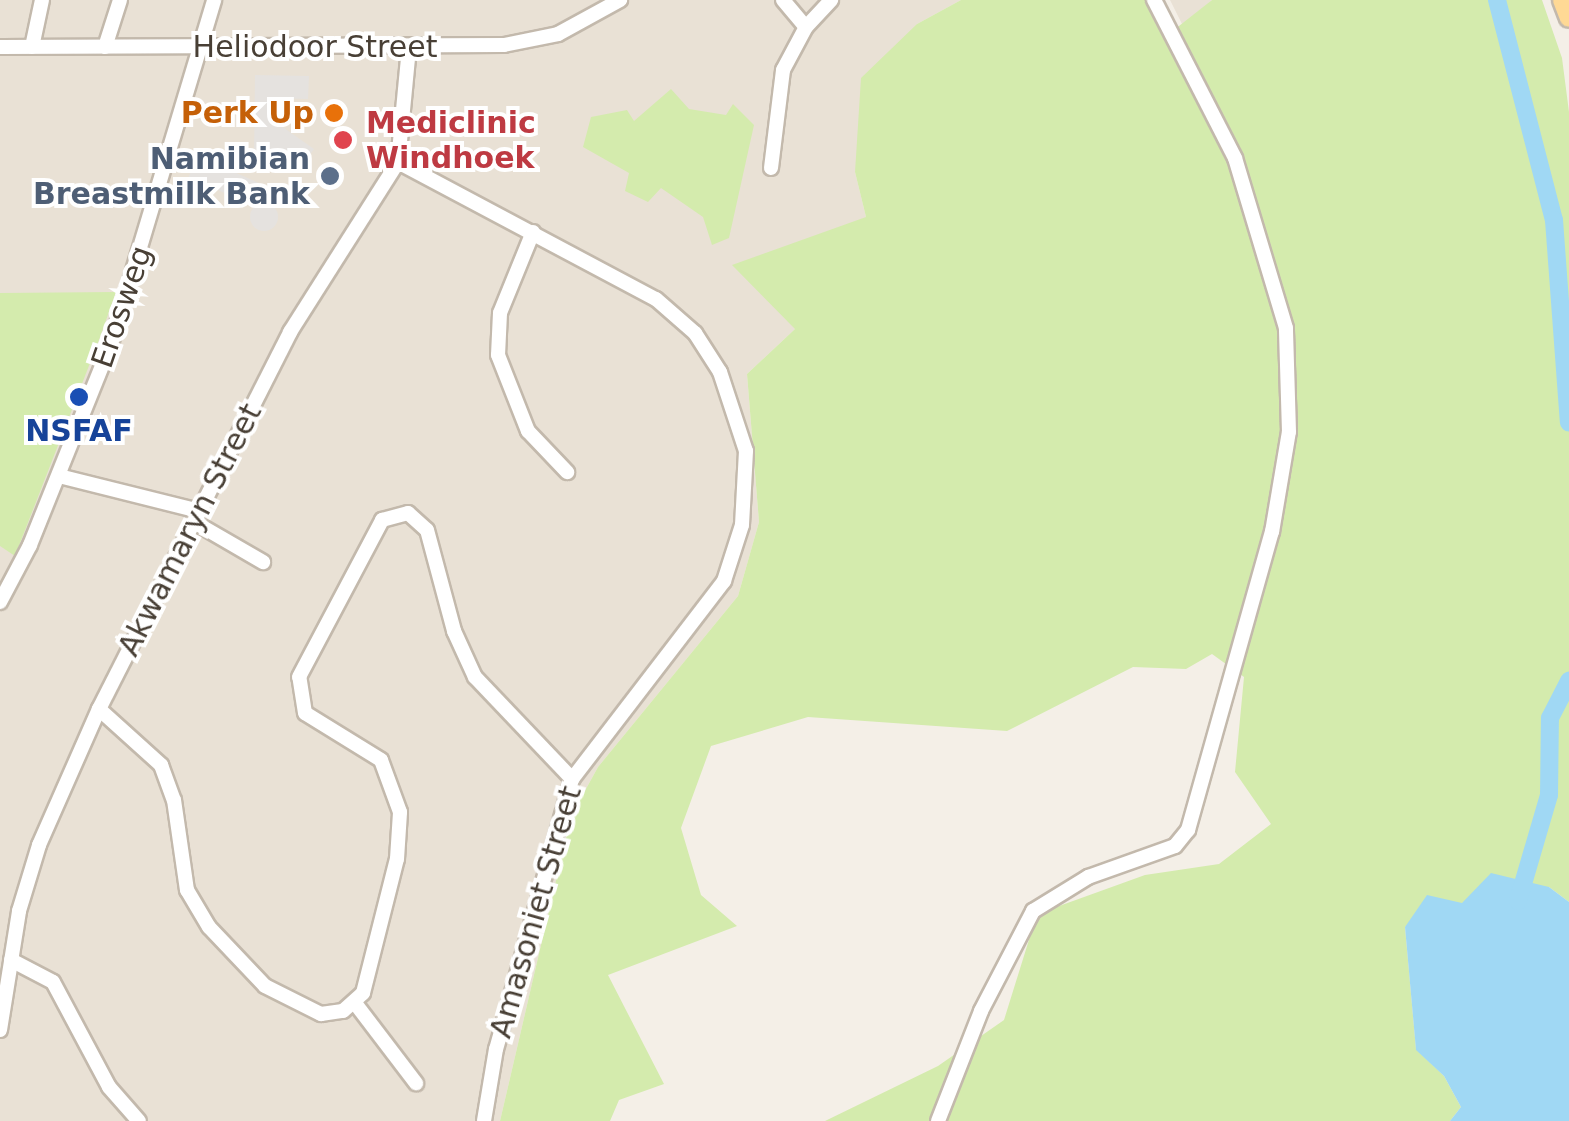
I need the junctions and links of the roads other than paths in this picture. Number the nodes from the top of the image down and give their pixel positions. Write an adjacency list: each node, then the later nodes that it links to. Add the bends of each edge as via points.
1 (42, 0): 12 (street)
2 (120, 0): 14 (street)
3 (214, 0): 15 (street, Erosweg)
4 (620, 0): 13 (street, Heliodoor Street, via 535,40)
5 (783, 0): 10 (street)
6 (831, 0): 10 (street)
7 (1154, 0): 32 (street, via 1234,158 1286,328 1289,432 1272,532 1188,830 1176,846 1088,877 1033,911 981,1011)
8 (1562, 0): 9 (main road)
9 (1569, 18)
10 (806, 28): 17 (street, via 778,88)
11 (0, 47): 12 (street, Heliodoor Street)
12 (32, 47): 14 (street, Heliodoor Street)
13 (409, 47): 15 (street, Heliodoor Street); 16 (street, Akwamaryn Street)
14 (104, 48): 15 (street, Heliodoor Street)
15 (202, 48): 20 (street, Erosweg, via 134,276)
16 (398, 162): 18 (street, Amasoniet Street); 21 (street, Akwamaryn Street, via 314,288)
17 (771, 168)
18 (533, 232): 19 (street, via 500,313 498,354 528,431); 25 (street, Amasoniet Street, via 630,281 695,334 720,372 746,451 742,526 724,581)
19 (567, 472)
20 (60, 476): 21 (street); 23 (street, Erosweg)
21 (196, 516): 22 (street); 24 (street, Akwamaryn Street)
22 (263, 562)
23 (0, 602)
24 (99, 709): 26 (street, Akwamaryn Street, via 39,845); 27 (street, via 161,765 174,800 188,890 220,941 292,1004 321,1014)
25 (572, 779): 27 (street, via 474,677 454,631 427,530 408,514 382,520 304,660 298,691 305,713 371,752 396,789 397,859 366,984); 31 (street, Amasoniet Street, via 496,1049)
26 (11, 960): 28 (street, Akwamaryn Street); 30 (street, via 53,982 109,1088)
27 (354, 1003): 29 (street)
28 (0, 1030)
29 (416, 1083)
30 (139, 1121)
31 (484, 1121)
32 (938, 1121)

